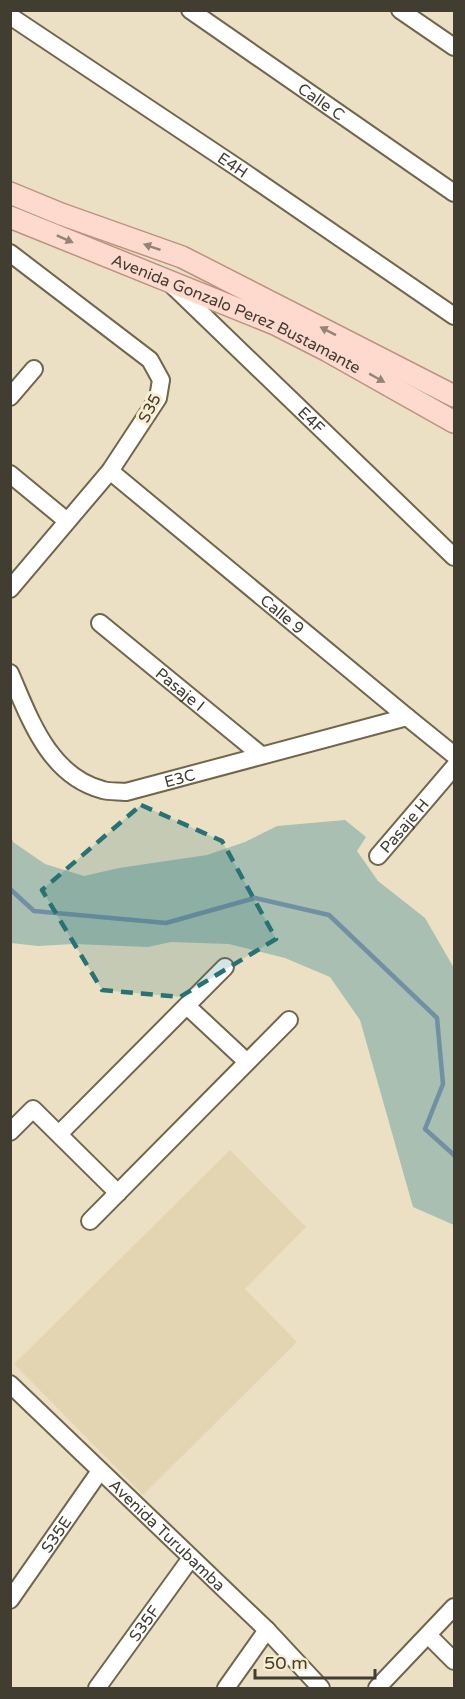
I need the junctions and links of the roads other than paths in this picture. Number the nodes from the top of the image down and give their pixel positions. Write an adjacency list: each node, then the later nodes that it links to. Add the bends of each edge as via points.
1 (190, 10): 6 (street, Calle C)
2 (400, 10): 4 (street)
3 (10, 16): 10 (street, E4H)
4 (454, 47)
5 (10, 193): 12 (main road, Avenida Gonzalo Perez Bustamante, one-way to 5, via 182,257)
6 (454, 193)
7 (10, 217): 9 (main road, Avenida Gonzalo Perez Bustamante, one-way to 9)
8 (10, 253): 15 (street, S35, via 150,360 161,380 158,398)
9 (169, 283): 14 (main road, Avenida Gonzalo Perez Bustamante, one-way to 14, via 275,324); 18 (street, E4F)
10 (454, 316)
11 (34, 369): 13 (street)
12 (454, 396)
13 (10, 397)
14 (454, 422)
15 (110, 471): 17 (street, S35); 22 (street, Calle 9)
16 (10, 474): 17 (street)
17 (67, 520): 19 (street, S35)
18 (454, 557)
19 (10, 589)
20 (100, 623): 23 (street, Pasaje I)
21 (10, 674): 23 (street, E3C, via 39,739 59,763 83,782 104,790 126,792)
22 (407, 717): 23 (street, E3C); 24 (street, Calle 9)
23 (261, 755)
24 (454, 755)
25 (454, 767): 26 (street, Pasaje H)
26 (378, 856)
27 (225, 967): 28 (street)
28 (187, 1006): 30 (street); 32 (street)
29 (289, 1020): 30 (street)
30 (248, 1062): 33 (street)
31 (10, 1132): 32 (street, via 33,1109)
32 (59, 1134): 33 (street)
33 (118, 1193): 34 (street)
34 (90, 1221)
35 (11, 1386): 36 (street, Avenida Turubamba)
36 (100, 1471): 37 (street, Avenida Turubamba); 38 (street, S35E)
37 (191, 1558): 40 (street, Avenida Turubamba); 43 (street, S35F)
38 (10, 1600)
39 (454, 1607): 41 (street)
40 (267, 1630): 44 (street); 45 (street, Avenida Turubamba)
41 (428, 1635): 42 (street); 46 (street)
42 (454, 1661)
43 (97, 1689)
44 (226, 1689)
45 (321, 1689)
46 (377, 1689)

